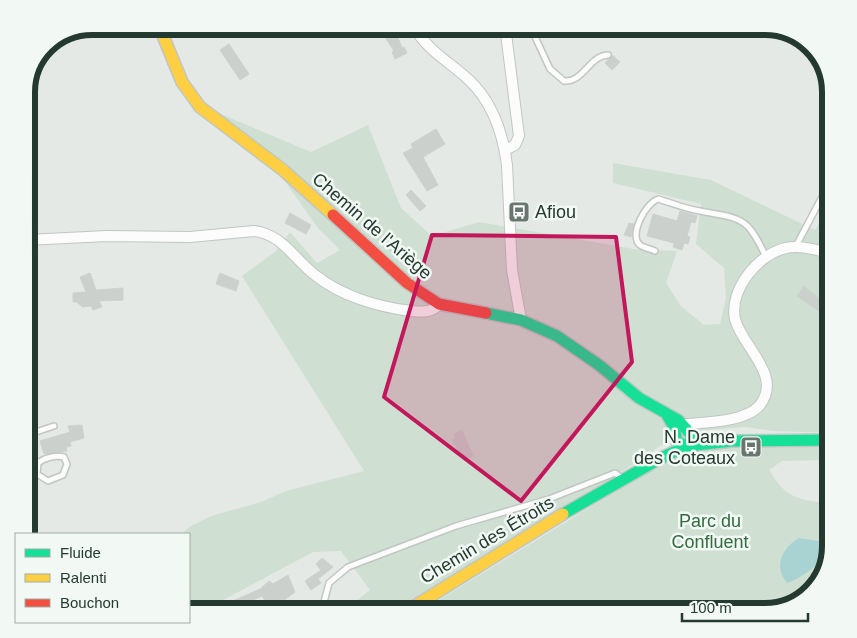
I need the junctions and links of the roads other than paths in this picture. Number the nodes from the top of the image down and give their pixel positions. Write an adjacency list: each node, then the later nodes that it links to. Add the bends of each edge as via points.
1 (163, 35): 13 (street, Chemin de l'Ariège, via 182,82 200,107 283,170 407,283)
2 (420, 35): 6 (street, via 438,57 478,90 497,124)
3 (507, 35): 6 (street, via 519,136 515,145)
4 (534, 35): 5 (lane, via 550,69 564,81 573,80 599,57)
5 (608, 55)
6 (505, 150): 14 (street, via 512,270)
7 (822, 197): 9 (lane)
8 (35, 240): 13 (street, via 106,236 190,238 263,232 279,241 314,275 354,297 418,312 430,311)
9 (796, 246): 11 (street); 12 (street)
10 (655, 250): 12 (lane, via 640,245 637,232 647,206 658,199 739,219 754,233)
11 (822, 251)
12 (766, 257): 16 (street, via 739,289 734,309 738,327 762,366 766,378 764,397 754,410 746,414)
13 (439, 304): 14 (street, Chemin de l'Ariège)
14 (521, 320): 16 (street, Chemin de l'Ariège, via 571,345)
15 (54, 426): 17 (lane)
16 (679, 426): 19 (street, Chemin de l'Ariège); 19 (street)
17 (35, 433)
18 (822, 440): 19 (street, Chemin des Étroits, via 778,440 732,434)
19 (686, 442): 22 (street, Chemin des Étroits, via 653,454)
20 (35, 463): 21 (lane)
21 (38, 464): 21 (lane, via 60,456 64,456 68,464 63,475 48,481 37,474)
22 (622, 478): 23 (lane, via 615,473 549,499 456,526 348,567 329,583); 24 (street, Chemin des Étroits)
23 (324, 603)
24 (419, 603)

